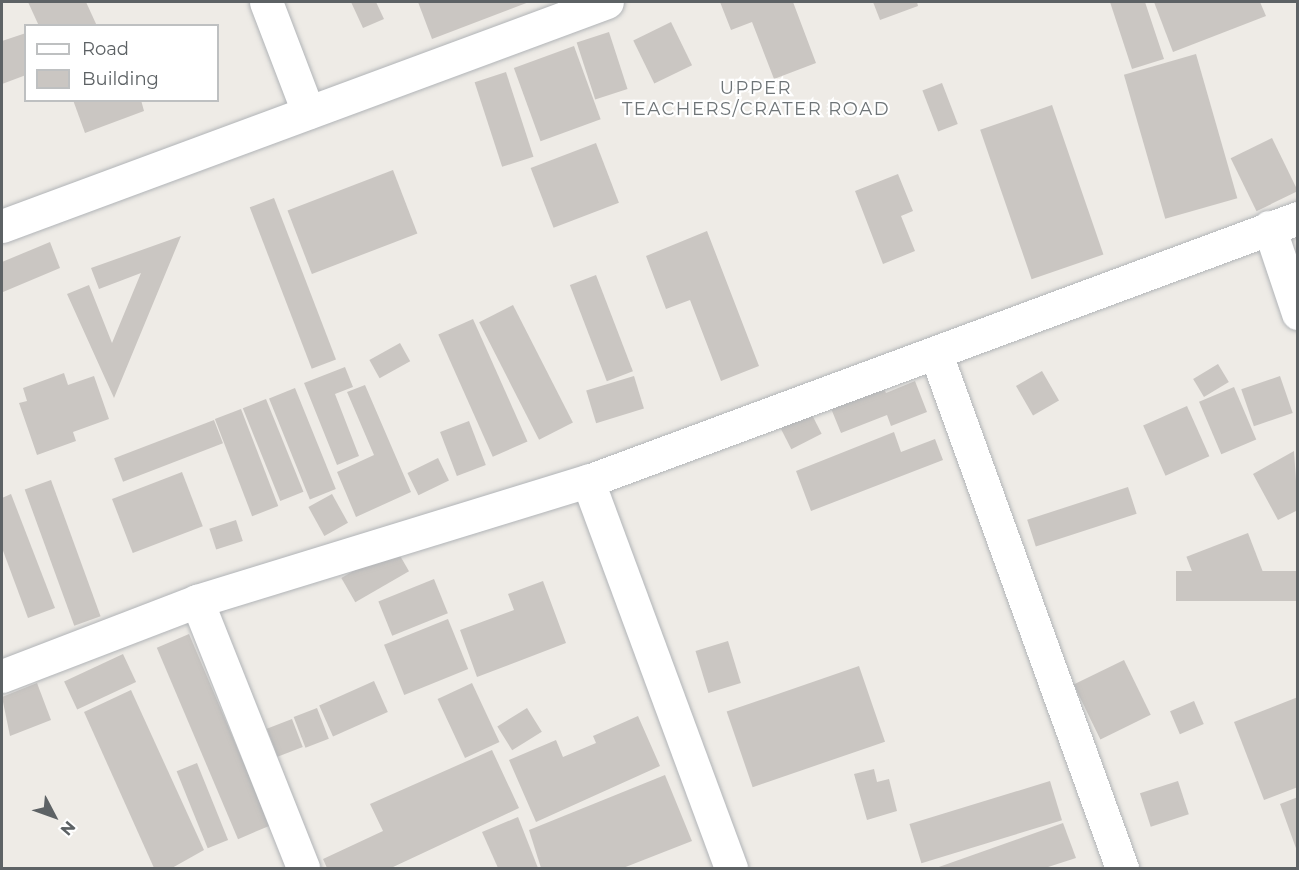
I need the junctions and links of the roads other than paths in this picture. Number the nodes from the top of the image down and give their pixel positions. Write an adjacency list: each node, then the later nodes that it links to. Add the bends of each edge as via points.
1 (266, 2): 3 (street)
2 (607, 2): 3 (street)
3 (308, 112): 5 (street)
4 (1283, 222): 6 (street); 7 (street)
5 (2, 226)
6 (1298, 313)
7 (936, 354): 8 (street); 13 (street)
8 (588, 481): 9 (street); 12 (street)
9 (197, 601): 10 (street); 11 (street)
10 (2, 676)
11 (303, 868)
12 (731, 868)
13 (1122, 868)

